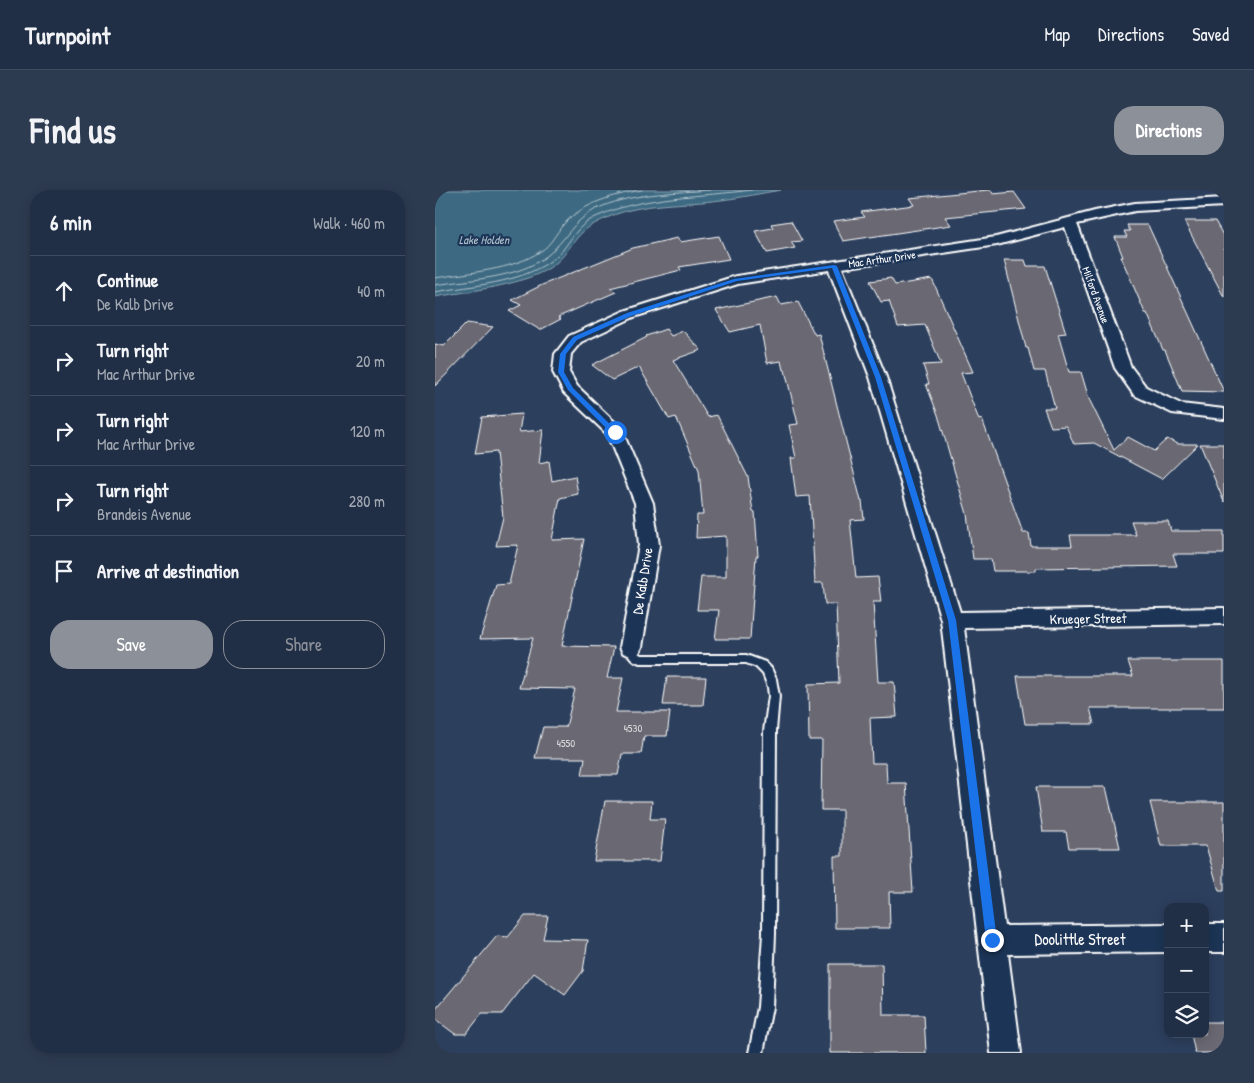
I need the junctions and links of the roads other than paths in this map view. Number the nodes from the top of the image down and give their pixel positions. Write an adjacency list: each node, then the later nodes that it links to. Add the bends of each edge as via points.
1 (1224, 202): 2 (street, Mac Arthur Drive, via 1135,207)
2 (1070, 222): 3 (street, Mac Arthur Drive, via 997,240); 5 (street, Milford Avenue, via 1123,368 1140,390 1178,409)
3 (834, 266): 4 (street, Mac Arthur Drive, via 736,280 629,314 575,338 563,354); 7 (street, via 878,377)
4 (562, 362): 8 (street, De Kalb Drive, via 561,372 570,389 615,432 644,503 649,545)
5 (1224, 414)
6 (1224, 616): 7 (street, Krueger Street)
7 (952, 620): 12 (street)
8 (631, 647): 13 (lane, via 640,659 746,659 760,664 771,677 775,704 770,731 769,934 765,1007)
9 (1164, 938): 12 (street, Doolittle Street)
10 (1209, 938): 11 (street)
11 (1224, 938)
12 (992, 940): 14 (street)
13 (756, 1053)
14 (1006, 1053)

